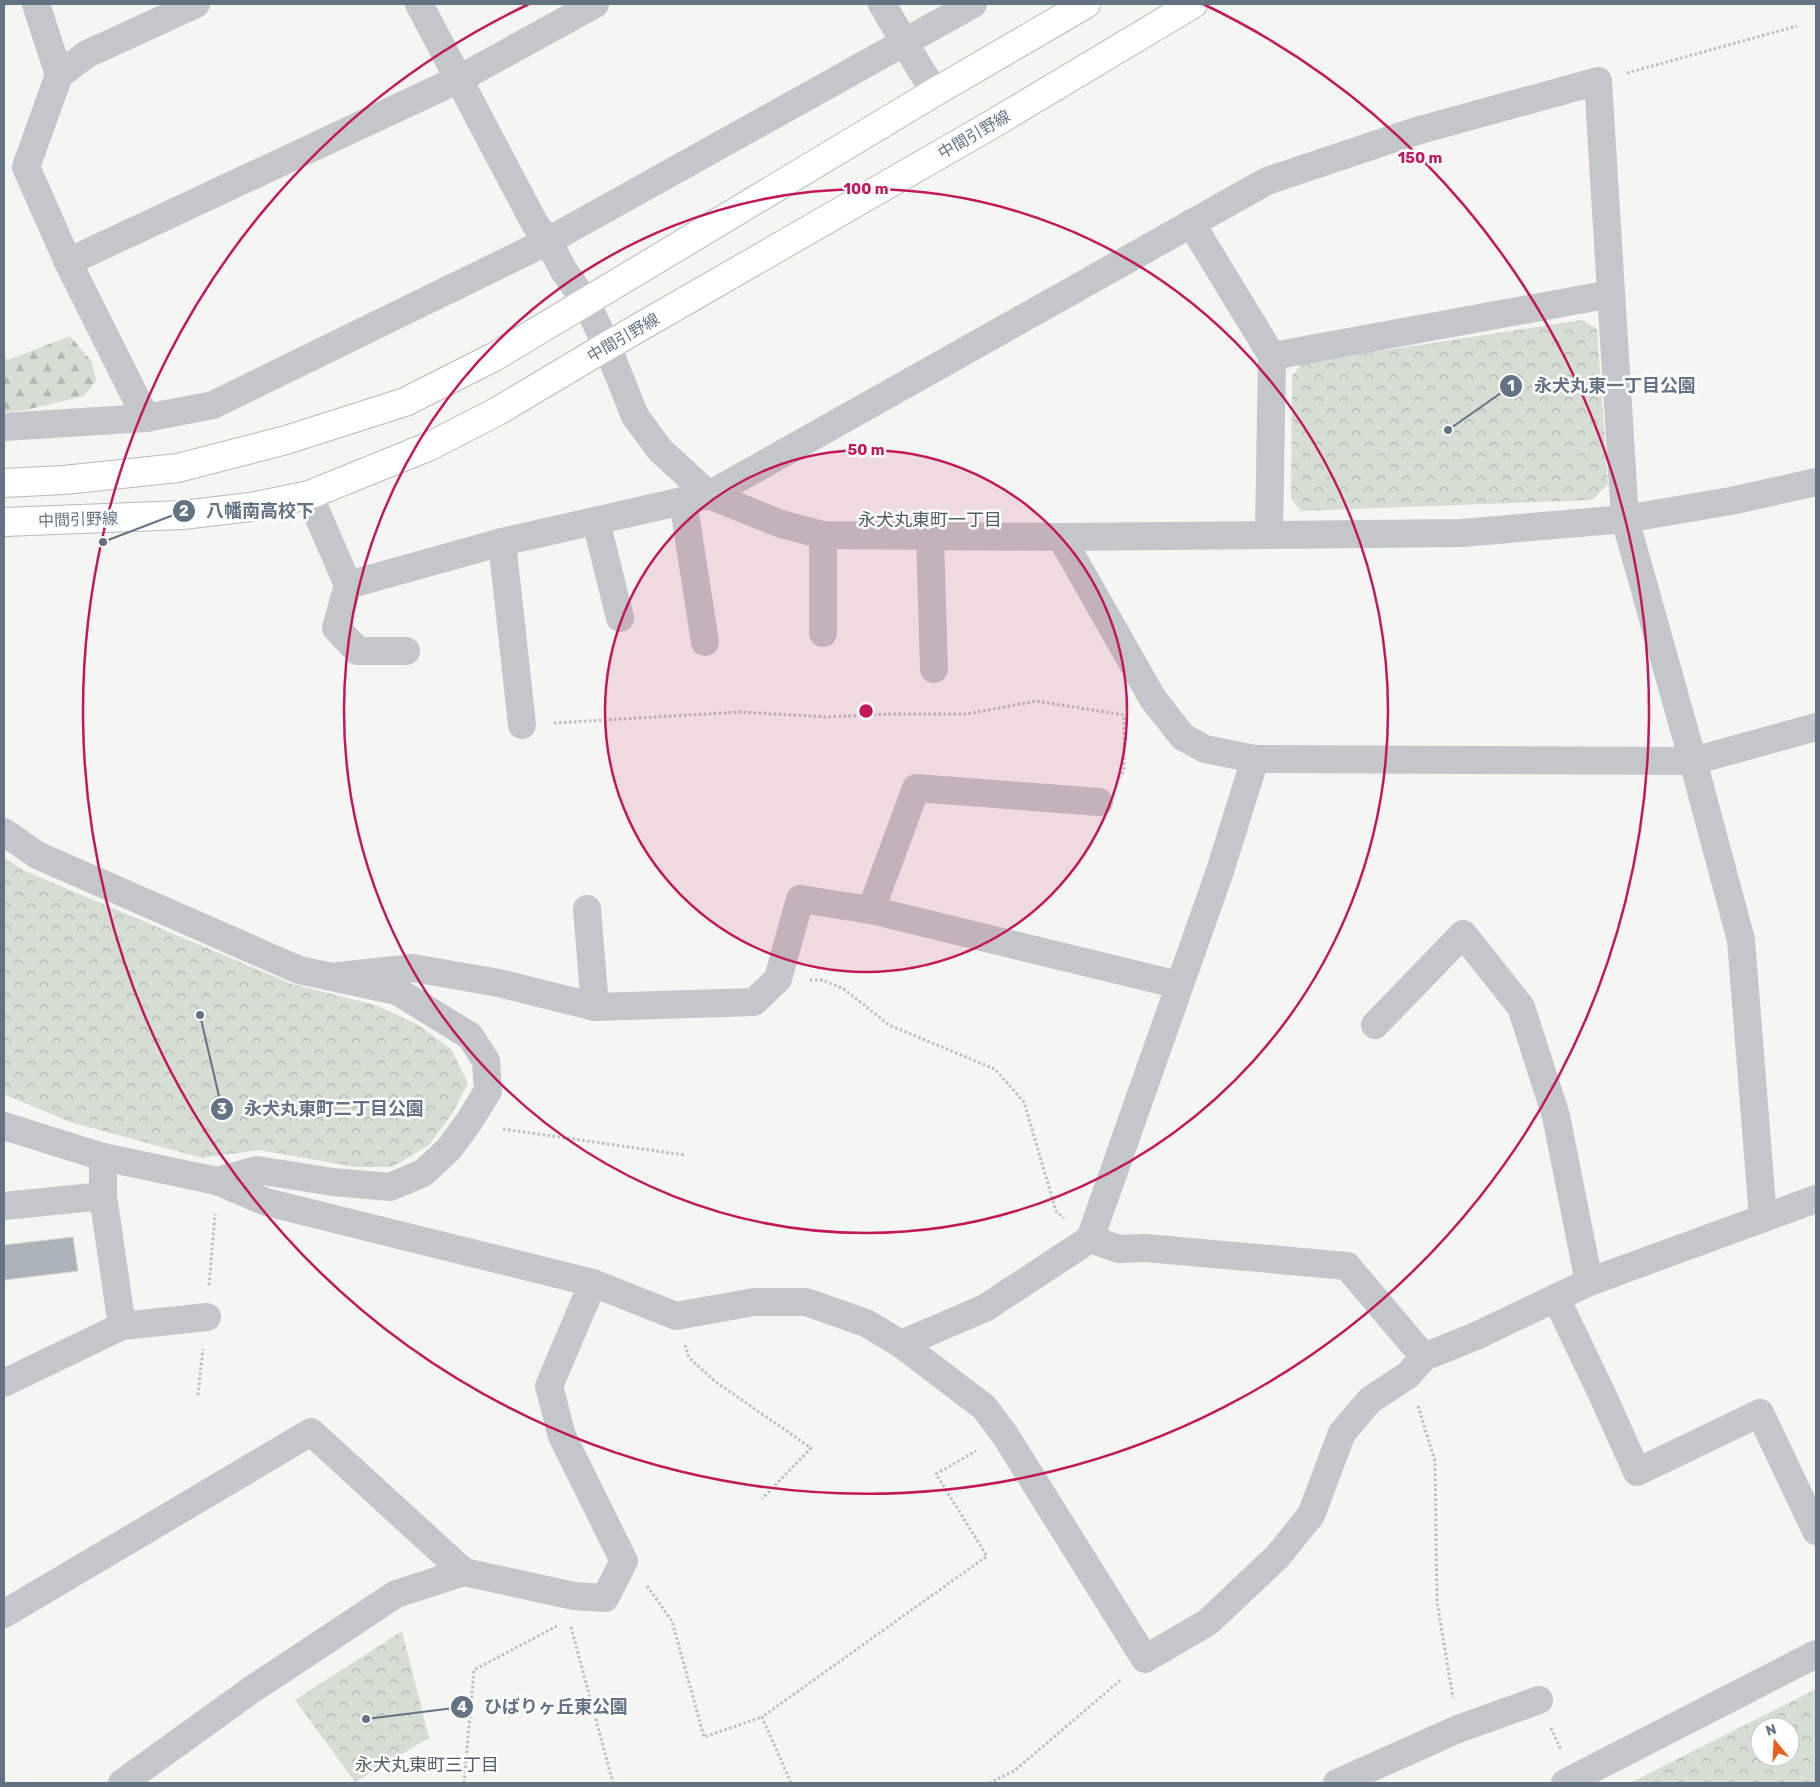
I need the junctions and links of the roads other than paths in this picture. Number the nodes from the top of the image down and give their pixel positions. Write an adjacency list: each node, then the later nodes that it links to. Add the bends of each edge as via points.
1 (36, 4): 10 (street)
2 (196, 4): 10 (street, via 87,54)
3 (419, 4): 11 (street)
4 (595, 4): 11 (street)
5 (882, 4): 9 (street)
6 (973, 4): 9 (street)
7 (1086, 4): 12 (main road)
8 (1193, 4): 18 (main road, 中間引野線, via 996,122)
9 (904, 43): 12 (street); 14 (street)
10 (59, 75): 15 (street, via 26,167)
11 (458, 79): 14 (street, via 535,224); 15 (street)
12 (935, 92): 17 (main road)
13 (1191, 223): 16 (street, via 1267,180 1414,132 1598,81); 19 (street); 25 (street)
14 (548, 241): 17 (street); 20 (street, via 213,405)
15 (68, 262): 20 (street)
16 (1611, 294): 19 (street); 26 (street)
17 (586, 302): 18 (street); 23 (main road, via 494,357 405,402 286,440 178,468)
18 (607, 346): 24 (main road, 中間引野線, via 498,411 430,446); 25 (street, via 635,416)
19 (1272, 356): 29 (street)
20 (146, 418): 21 (street)
21 (4, 427)
22 (1816, 482): 26 (street, via 1732,501)
23 (4, 483)
24 (309, 495): 28 (main road, 中間引野線, via 250,507 183,514); 34 (street)
25 (696, 498): 27 (street); 30 (street); 37 (street)
26 (1625, 519): 29 (street, via 1462,533); 43 (street)
27 (596, 521): 33 (street); 35 (street)
28 (4, 522)
29 (1269, 534): 32 (street)
30 (823, 535): 31 (street); 36 (street)
31 (930, 536): 32 (street); 39 (street)
32 (1061, 537): 42 (street, via 1153,699 1183,737 1205,749)
33 (502, 542): 34 (street); 40 (street)
34 (348, 584): 38 (street, via 336,628 358,651)
35 (620, 618)
36 (823, 634)
37 (706, 642)
38 (406, 652)
39 (934, 669)
40 (522, 725)
41 (1816, 727): 43 (street)
42 (1255, 759): 43 (street); 49 (street)
43 (1693, 761): 58 (street, via 1740,940)
44 (1098, 802): 47 (street, via 916,788)
45 (4, 832): 48 (street, via 37,855 299,970)
46 (587, 909): 50 (street)
47 (871, 910): 49 (street); 50 (street, via 800,899 778,979 754,1002)
48 (330, 977): 50 (street, via 413,968 499,983); 54 (street, via 397,991 470,1036 486,1061 488,1091 449,1149 423,1173 390,1187 258,1170)
49 (1179, 986): 59 (street)
50 (595, 1007)
51 (1375, 1025): 60 (street, via 1463,934 1521,1007 1556,1116)
52 (4, 1126): 53 (street)
53 (103, 1157): 54 (street); 55 (street)
54 (217, 1181): 61 (street, via 266,1202)
55 (103, 1196): 57 (street); 64 (street)
56 (1816, 1199): 58 (street)
57 (4, 1206)
58 (1763, 1218): 60 (street)
59 (1090, 1239): 65 (street, via 985,1308); 66 (street, via 1119,1249 1146,1248 1348,1266)
60 (1589, 1282): 62 (street)
61 (593, 1283): 65 (street, via 676,1316 754,1302 806,1302 866,1324); 69 (street, via 549,1386 562,1436 624,1561 605,1598 572,1608)
62 (1556, 1298): 66 (street); 68 (street, via 1637,1472 1760,1413)
63 (207, 1317): 64 (street)
64 (122, 1326): 67 (street)
65 (901, 1344): 66 (street, via 984,1406 1145,1659 1208,1622 1277,1557 1311,1515 1342,1433 1370,1400)
66 (1416, 1366)
67 (4, 1383)
68 (1816, 1531)
69 (464, 1572): 70 (street, via 311,1432); 73 (street, via 396,1594 252,1690)
70 (4, 1614)
71 (1816, 1654): 75 (street)
72 (1539, 1700): 74 (street, via 1458,1729)
73 (122, 1783)
74 (1337, 1783)
75 (1565, 1783)

